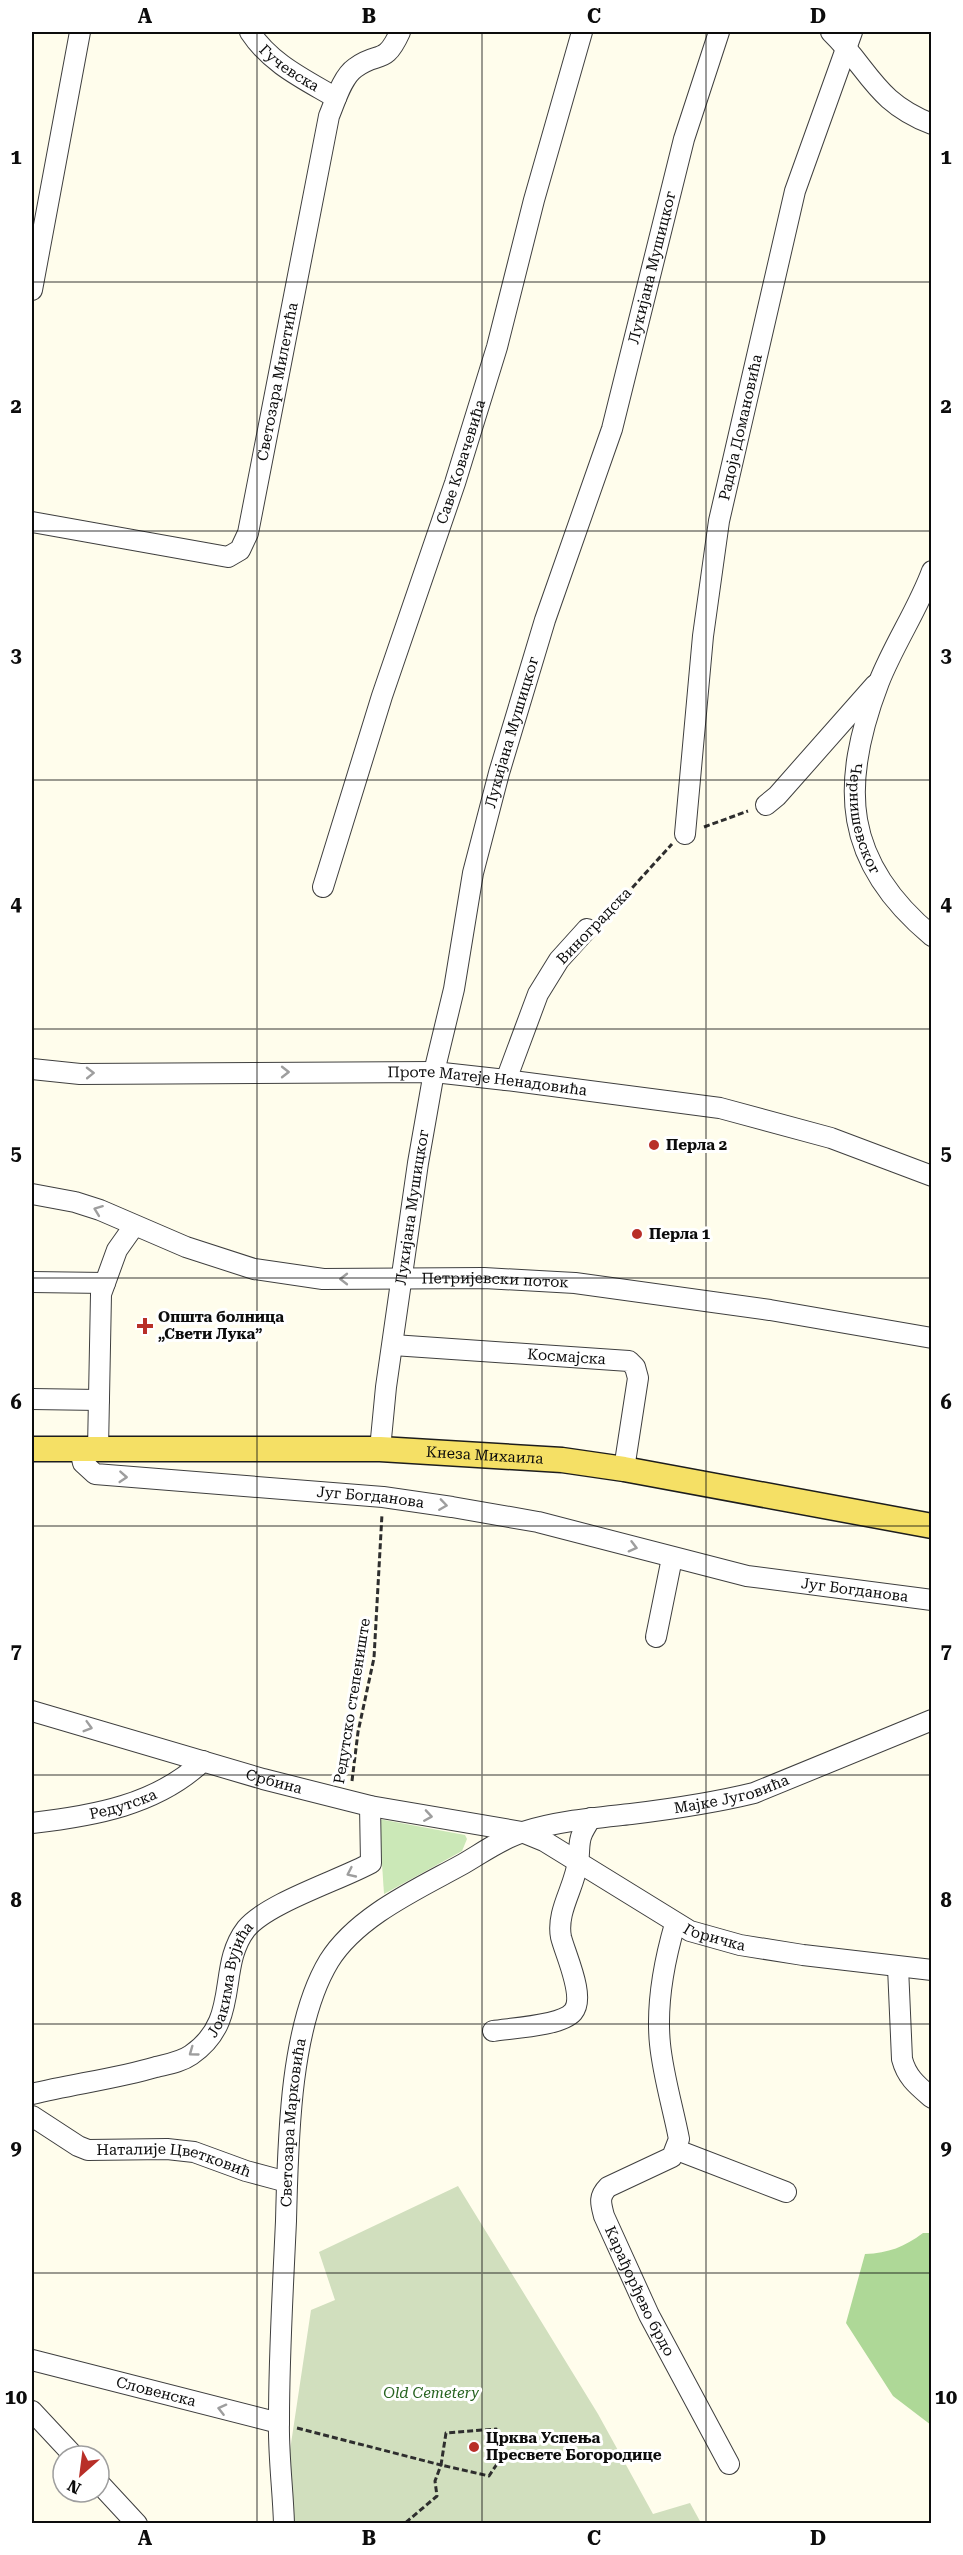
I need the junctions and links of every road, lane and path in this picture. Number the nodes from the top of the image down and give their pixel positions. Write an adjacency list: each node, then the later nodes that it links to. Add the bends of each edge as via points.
1 (80, 32): 10 (street)
2 (250, 32): 8 (street, Гучевска, via 276,62)
3 (400, 32): 8 (street, Светозара Милетића, via 389,52 354,68)
4 (582, 32): 16 (street, Саве Ковачевића, via 497,347)
5 (718, 32): 20 (street, Лукијана Мушицког, via 684,139 612,429 559,578 499,773 473,873 454,989)
6 (831, 32): 7 (street)
7 (849, 40): 9 (street, via 885,98); 15 (street, Радоја Домановића, via 795,191 719,521 703,636)
8 (336, 98): 11 (street, Светозара Милетића, via 325,130 248,533 240,550 228,557)
9 (932, 124)
10 (32, 290)
11 (32, 522)
12 (932, 571): 13 (street, Чернишевског)
13 (879, 681): 14 (street, Чернишевског); 18 (street, Чернишевског, via 860,747 855,813 865,854 891,897)
14 (766, 805): 15 (path, Виноградска)
15 (685, 834): 17 (path, Виноградска, via 664,850 604,920)
16 (323, 888)
17 (587, 929): 21 (street, Виноградска, via 559,960 538,994)
18 (932, 936)
19 (32, 1070): 20 (street, Проте Матеје Ненадовића, one-way to 20, via 80,1074)
20 (434, 1072): 21 (street, Проте Матеје Ненадовића); 25 (street, Лукијана Мушицког)
21 (506, 1080): 22 (street, Проте Матеје Ненадовића, via 720,1108 831,1138)
22 (932, 1176)
23 (32, 1194): 24 (street, Петријевски поток, one-way to 23, via 75,1202)
24 (134, 1226): 25 (street, Петријевски поток, one-way to 24, via 323,1279 254,1269); 27 (street, via 117,1250)
25 (402, 1280): 28 (street, Петријевски поток, via 495,1278 575,1283 770,1310); 29 (street, Лукијана Мушицког)
26 (32, 1282): 27 (street)
27 (105, 1283): 31 (street, via 101,1294)
28 (932, 1338)
29 (393, 1345): 33 (street, Лукијана Мушицког); 35 (street, Космајска, via 629,1361 638,1378)
30 (32, 1399): 31 (street)
31 (99, 1400): 34 (street)
32 (32, 1449): 34 (main road, Кнеза Михаила)
33 (380, 1449): 34 (main road, Кнеза Михаила); 35 (main road, Кнеза Михаила, via 490,1454)
34 (89, 1450): 36 (street, Југ Богданова, one-way to 36, via 87,1469 102,1475)
35 (624, 1468): 37 (main road, Кнеза Михаила)
36 (383, 1497): 38 (street, Југ Богданова, one-way to 38, via 538,1522); 44 (path, Редутско степениште, via 374,1658 358,1732)
37 (932, 1526)
38 (672, 1558): 39 (street, Југ Богданова, via 747,1576); 40 (street)
39 (932, 1600)
40 (656, 1637)
41 (32, 1711): 43 (street, Србина, one-way to 43)
42 (932, 1720): 46 (street, Мајке Југовића, via 754,1792 724,1800)
43 (203, 1761): 44 (street, Србина); 48 (street, Редутска, via 189,1775 151,1798 63,1820)
44 (349, 1801): 45 (street, Србина)
45 (370, 1806): 47 (street, Србина, one-way to 47); 56 (street, Јоакима Вујића, one-way to 56, via 371,1863 262,1915 246,1929 233,1961 223,2016 198,2049 181,2060 114,2079)
46 (591, 1818): 49 (street, Мајке Југовића); 51 (street, via 581,1836)
47 (468, 1822): 49 (street, Србина); 50 (street, via 478,1838)
48 (32, 1823)
49 (522, 1832): 50 (street, Светозара Марковића); 51 (street, Горичка)
50 (466, 1862): 60 (street, Светозара Марковића, via 381,1912 329,1961 300,2036)
51 (578, 1862): 52 (street, Горичка); 55 (street, via 560,1922 573,1976 575,2008 558,2021)
52 (675, 1924): 53 (street, Горичка, via 690,1932 740,1945); 59 (street, via 661,1993 660,2044 679,2139)
53 (898, 1967): 54 (street, Горичка); 57 (street, via 905,2070)
54 (932, 1970)
55 (493, 2031)
56 (32, 2094)
57 (932, 2098)
58 (32, 2116): 60 (street, Наталије Цветковић, via 88,2150 194,2152)
59 (677, 2150): 61 (street); 66 (street, Карађорђево брдо, via 672,2157 608,2187 600,2200 649,2315)
60 (287, 2182): 64 (street, Светозара Марковића)
61 (786, 2192)
62 (32, 2360): 64 (street, Словенска, one-way to 62)
63 (32, 2410): 65 (street)
64 (279, 2423): 67 (path); 70 (street, Светозара Марковића)
65 (63, 2444)
66 (729, 2464)
67 (441, 2465): 67 (path, via 446,2433 496,2429 499,2461 489,2476); 71 (path, via 435,2481 437,2496)
68 (111, 2496): 69 (street)
69 (137, 2523)
70 (284, 2523)
71 (404, 2523)

